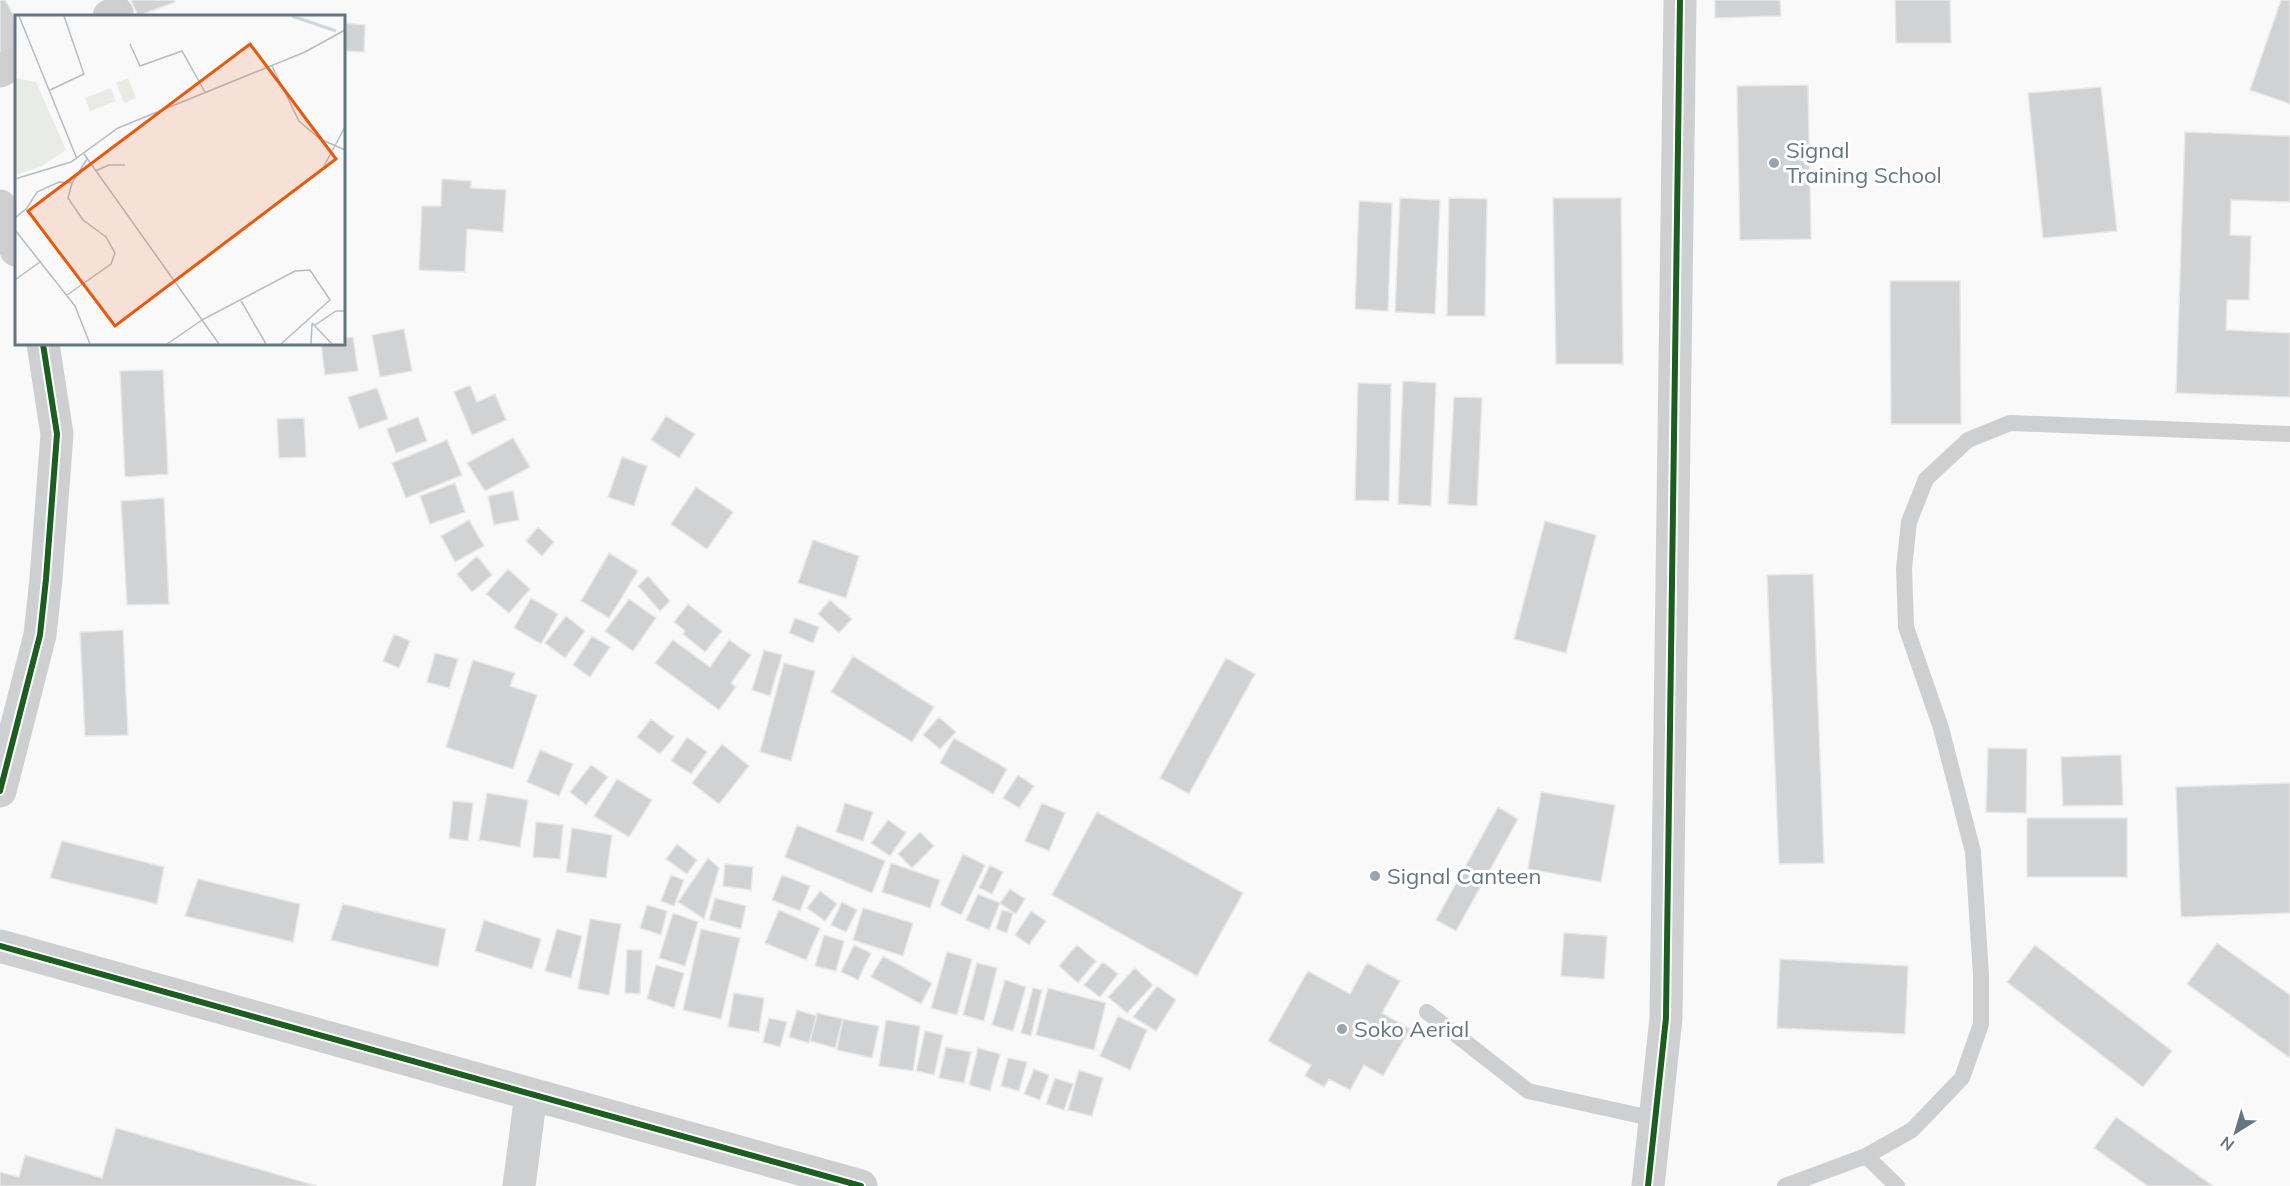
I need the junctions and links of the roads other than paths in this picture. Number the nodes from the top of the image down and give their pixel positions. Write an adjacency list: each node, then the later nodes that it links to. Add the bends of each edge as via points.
1 (1680, 0): 12 (street, via 1666,1018)
2 (15, 64): 3 (street)
3 (0, 71)
4 (0, 206): 5 (street)
5 (15, 246)
6 (43, 345): 8 (street, via 57,434 41,624)
7 (2290, 434): 13 (lane, via 2010,423 1968,440 1926,479 1909,522 1906,627 1941,728 1973,852 1982,975 1981,1024 1962,1078 1912,1130)
8 (0, 791)
9 (0, 946): 11 (street)
10 (1427, 1012): 12 (lane, via 1528,1091)
11 (531, 1094): 14 (street); 15 (street)
12 (1655, 1119): 16 (street)
13 (1866, 1156): 17 (lane); 18 (lane)
14 (519, 1186)
15 (861, 1186)
16 (1648, 1186)
17 (1785, 1186)
18 (1897, 1186)

